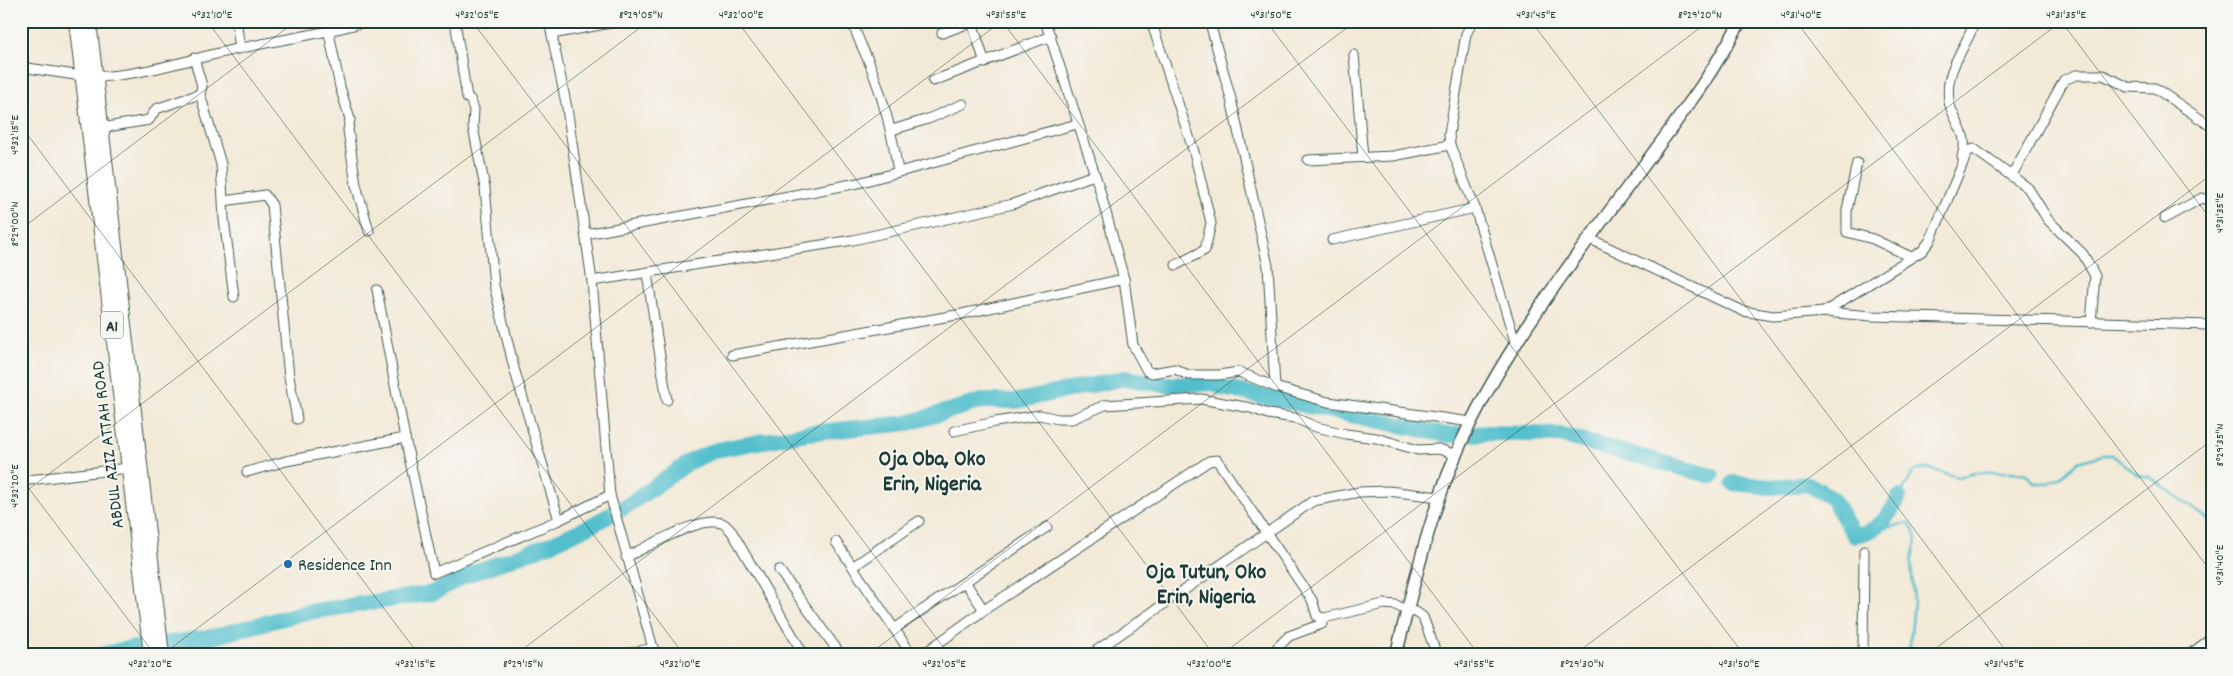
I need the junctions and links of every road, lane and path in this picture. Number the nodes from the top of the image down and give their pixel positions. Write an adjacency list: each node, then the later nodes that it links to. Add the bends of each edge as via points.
1 (76, 21): 26 (highway, ABDUL AZIZ ATTAH ROAD / A1)
2 (89, 21): 26 (highway, ABDUL AZIZ ATTAH ROAD / A1)
3 (236, 21): 21 (street)
4 (368, 21): 16 (street)
5 (455, 21): 74 (street, via 467,98 474,109 473,127 485,188 494,285 514,368)
6 (549, 21): 18 (street)
7 (621, 21): 18 (street)
8 (852, 21): 33 (street)
9 (1045, 21): 20 (street)
10 (1151, 21): 51 (street, via 1194,152 1211,222 1205,250)
11 (1464, 21): 19 (street)
12 (1474, 21): 19 (street)
13 (1741, 21): 48 (main road, via 1696,95)
14 (1975, 21): 39 (street, via 1956,57 1950,81 1949,100 1965,140)
15 (1210, 23): 62 (street, via 1231,99 1268,266)
16 (329, 33): 21 (street); 46 (street, via 350,119 348,130 356,185)
17 (942, 33): 24 (street, via 972,22)
18 (552, 34): 47 (street)
19 (1466, 34): 34 (street, via 1449,134)
20 (1050, 36): 24 (street); 30 (street)
21 (240, 48): 23 (street)
22 (1354, 54): 35 (street)
23 (194, 58): 26 (street, via 126,75); 28 (street, via 202,86)
24 (985, 63): 27 (street)
25 (21, 67): 26 (street)
26 (89, 77): 32 (highway, ABDUL AZIZ ATTAH ROAD / A1); 69 (highway, ABDUL AZIZ ATTAH ROAD / A1)
27 (933, 81)
28 (200, 94): 32 (street, via 156,109 149,120); 42 (street, via 221,164)
29 (963, 104): 33 (street)
30 (1077, 124): 38 (street); 40 (street)
31 (2212, 127): 41 (street, via 2155,88 2128,87 2103,75 2076,75 2064,80)
32 (102, 128): 87 (highway, ABDUL AZIZ ATTAH ROAD / A1)
33 (892, 130): 38 (street)
34 (1450, 145): 35 (street, via 1393,156); 44 (street)
35 (1364, 157): 36 (street)
36 (1308, 160)
37 (1857, 163): 50 (street, via 1847,210 1847,232 1873,239)
38 (898, 171): 47 (street, via 858,182)
39 (1960, 171): 41 (street, via 1968,151 1974,149); 50 (street, via 1936,231 1922,251)
40 (1094, 175): 52 (street, via 1013,204 853,240); 53 (street)
41 (2012, 175): 58 (street, via 2028,188 2048,220 2092,267 2095,276)
42 (224, 201): 56 (street); 64 (street, via 265,195 272,205 289,377)
43 (2212, 201): 45 (street, via 2202,198)
44 (1475, 208): 49 (street); 60 (street)
45 (2165, 218)
46 (369, 231)
47 (586, 234): 54 (street)
48 (1588, 238): 57 (street, via 1743,311 1773,316); 60 (main road)
49 (1332, 240)
50 (1911, 257): 57 (street)
51 (1176, 265)
52 (647, 274): 54 (street); 63 (street)
53 (1124, 279): 61 (street, via 962,314); 62 (street, via 1133,345 1149,373 1171,369 1188,374 1239,372)
54 (592, 282): 73 (street)
55 (378, 290): 67 (street)
56 (234, 297)
57 (1824, 312): 58 (street)
58 (2092, 322): 59 (street)
59 (2212, 325)
60 (1516, 345): 65 (main road)
61 (732, 355)
62 (1275, 387): 65 (street, via 1328,402)
63 (667, 400)
64 (297, 419)
65 (1470, 425): 68 (main road)
66 (954, 431): 68 (street, via 1040,415 1072,418 1104,405 1201,399 1295,418 1316,428 1376,438 1418,450 1439,449)
67 (405, 438): 70 (street, via 286,461); 74 (street, via 434,573)
68 (1456, 455): 72 (main road)
69 (128, 468): 71 (street); 87 (highway, ABDUL AZIZ ATTAH ROAD / A1)
70 (247, 472)
71 (21, 481)
72 (1439, 497): 77 (street, via 1388,491 1360,492 1313,501); 85 (main road)
73 (610, 499): 74 (street); 80 (street)
74 (559, 520)
75 (919, 521): 81 (street)
76 (1047, 527): 83 (street)
77 (1266, 534): 84 (street, via 1217,460 1209,461); 86 (street, via 1312,600 1317,616); 98 (street)
78 (836, 542): 81 (street)
79 (1864, 551): 102 (street)
80 (626, 557): 90 (street); 94 (street, via 692,526 723,524 732,532)
81 (854, 566): 88 (street)
82 (779, 570): 95 (street)
83 (965, 582): 84 (street); 88 (street)
84 (984, 610): 97 (street)
85 (1407, 611): 86 (street, via 1396,605 1384,604); 100 (main road); 101 (street, via 1423,617)
86 (1324, 618): 99 (street, via 1322,624 1289,636)
87 (154, 628): 91 (highway, ABDUL AZIZ ATTAH ROAD / A1); 92 (highway, ABDUL AZIZ ATTAH ROAD / A1)
88 (894, 629): 96 (street)
89 (2212, 638): 103 (street)
90 (654, 651): 93 (street)
91 (151, 655)
92 (162, 655)
93 (622, 655)
94 (804, 655)
95 (841, 655)
96 (912, 655)
97 (922, 655)
98 (1090, 655)
99 (1270, 655)
100 (1396, 655)
101 (1437, 655)
102 (1864, 655)
103 (2189, 655)

